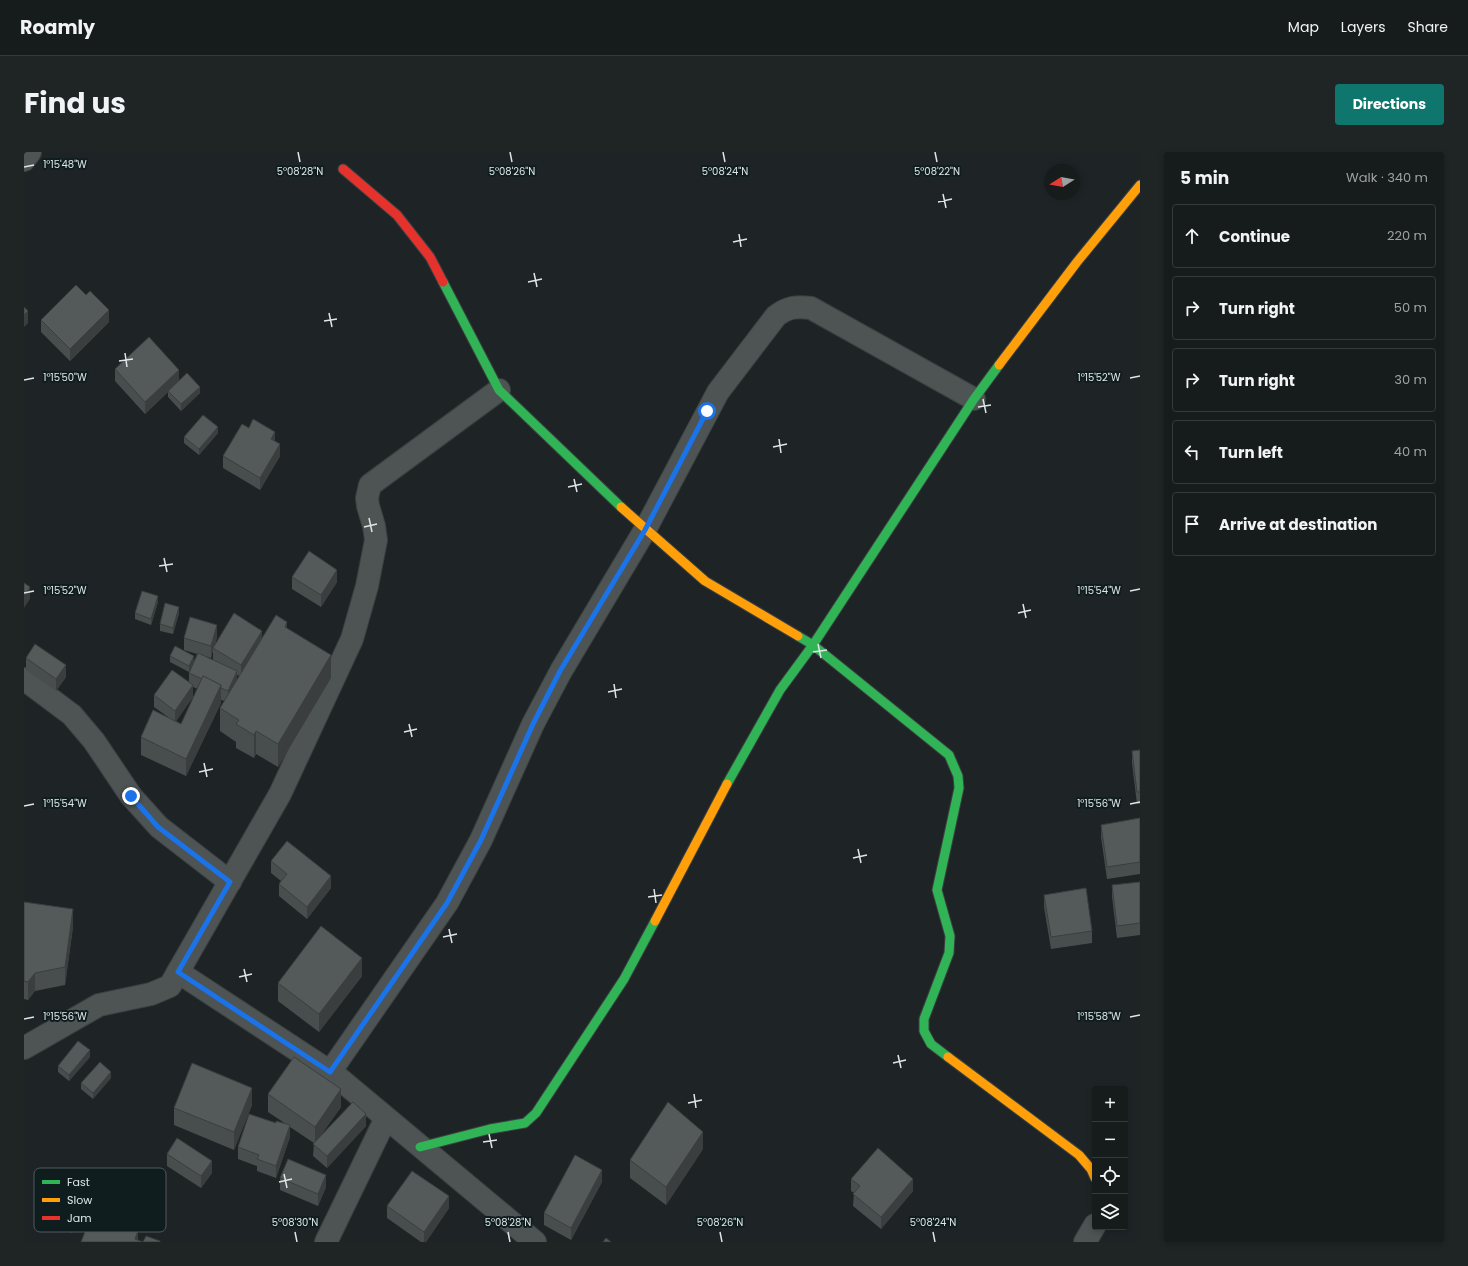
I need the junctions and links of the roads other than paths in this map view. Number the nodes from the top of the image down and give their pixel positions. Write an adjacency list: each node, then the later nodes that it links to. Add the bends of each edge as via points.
1 (30, 152): 2 (street)
2 (24, 160)
3 (343, 169): 5 (street, via 397,215 430,257)
4 (1140, 185): 6 (street, via 1077,262)
5 (499, 390): 7 (street); 10 (street, via 370,485 367,498 376,540 367,586 352,639 280,794)
6 (974, 399): 7 (street, via 811,308 797,306 785,309 776,316 718,392); 8 (street)
7 (645, 530): 8 (street, via 705,581); 13 (street, via 560,671 533,724 481,840 447,903)
8 (813, 645): 15 (street, via 780,690 735,767 624,979 536,1113 525,1123); 16 (street, via 949,755 958,776 959,788 937,890 950,936 950,945 924,1019 927,1038 931,1044 1079,1155)
9 (24, 679): 10 (street, via 72,715 94,741 131,796 158,827)
10 (230, 882): 11 (street)
11 (178, 972): 12 (street, via 170,986 151,994 99,1005); 13 (street)
12 (24, 1048)
13 (330, 1072): 14 (street)
14 (386, 1118): 15 (street); 18 (street)
15 (420, 1146): 19 (street)
16 (1092, 1172)
17 (1092, 1230): 20 (street)
18 (326, 1242)
19 (535, 1242)
20 (1085, 1242)

